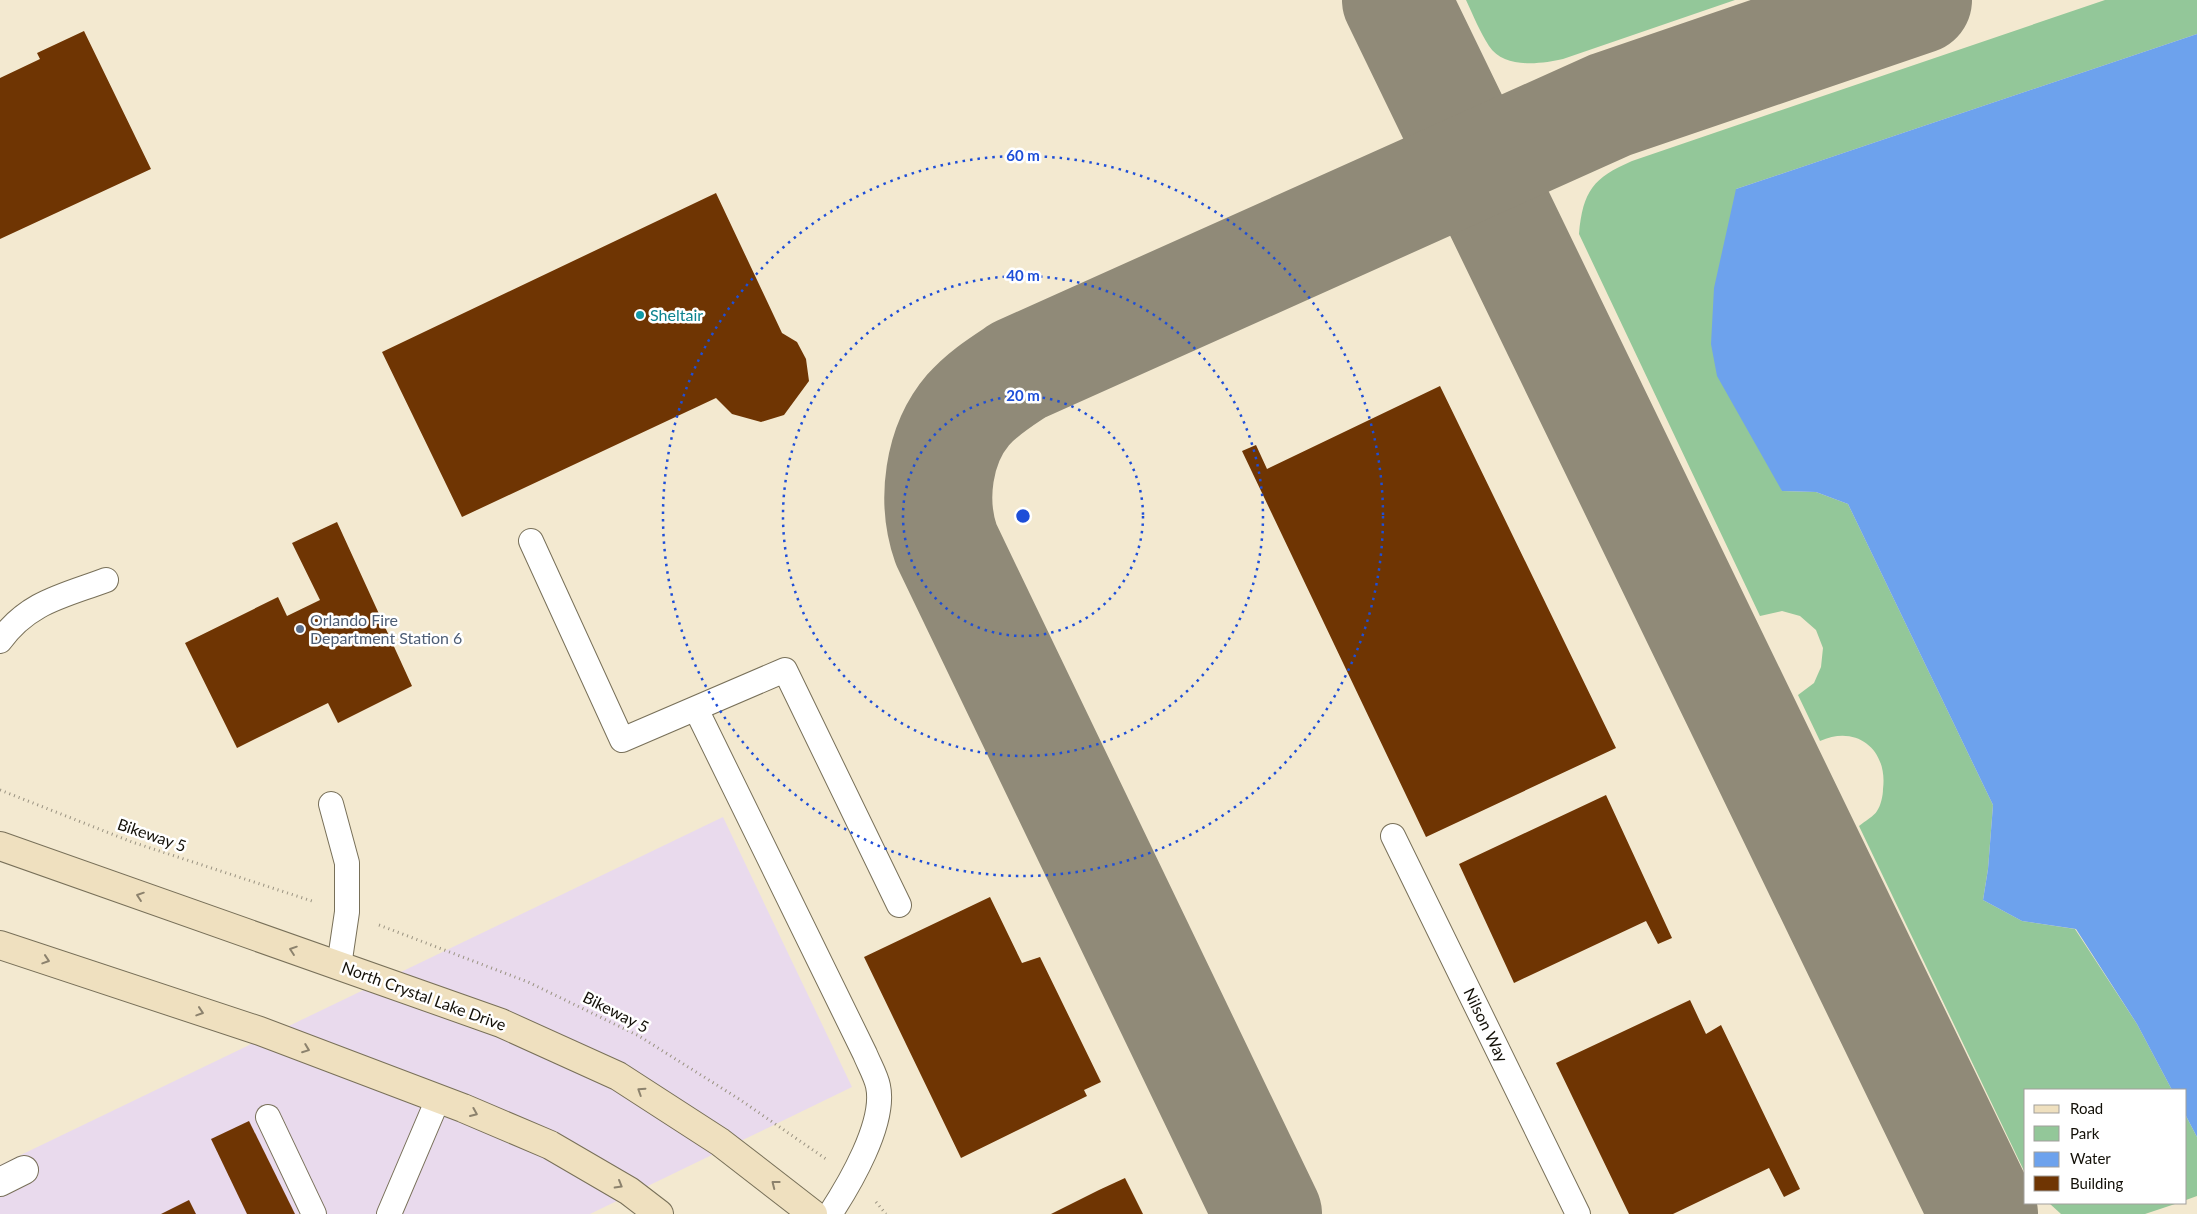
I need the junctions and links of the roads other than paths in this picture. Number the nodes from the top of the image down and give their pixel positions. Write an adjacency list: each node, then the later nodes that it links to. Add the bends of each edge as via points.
1 (531, 541): 4 (lane, via 622,740)
2 (106, 580): 3 (lane, via 34,607 11,625)
3 (0, 641)
4 (696, 708): 8 (lane, via 786,670); 19 (lane, via 861,1045 878,1088 877,1112 870,1140 852,1181)
5 (331, 804): 10 (lane, via 347,863 347,912)
6 (1393, 836): 20 (lane, Nilson Way)
7 (0, 846): 10 (main road, North Crystal Lake Drive, one-way to 7)
8 (899, 905)
9 (0, 945): 11 (main road, one-way to 11, via 260,1031)
10 (339, 966): 18 (main road, North Crystal Lake Drive, one-way to 10, via 720,1142 618,1076 501,1023)
11 (438, 1099): 16 (lane); 17 (main road, one-way to 17, via 550,1145 629,1191)
12 (268, 1116): 15 (lane)
13 (24, 1170): 14 (street)
14 (0, 1182)
15 (314, 1214)
16 (389, 1214)
17 (659, 1214)
18 (813, 1214)
19 (830, 1214)
20 (1578, 1214)

